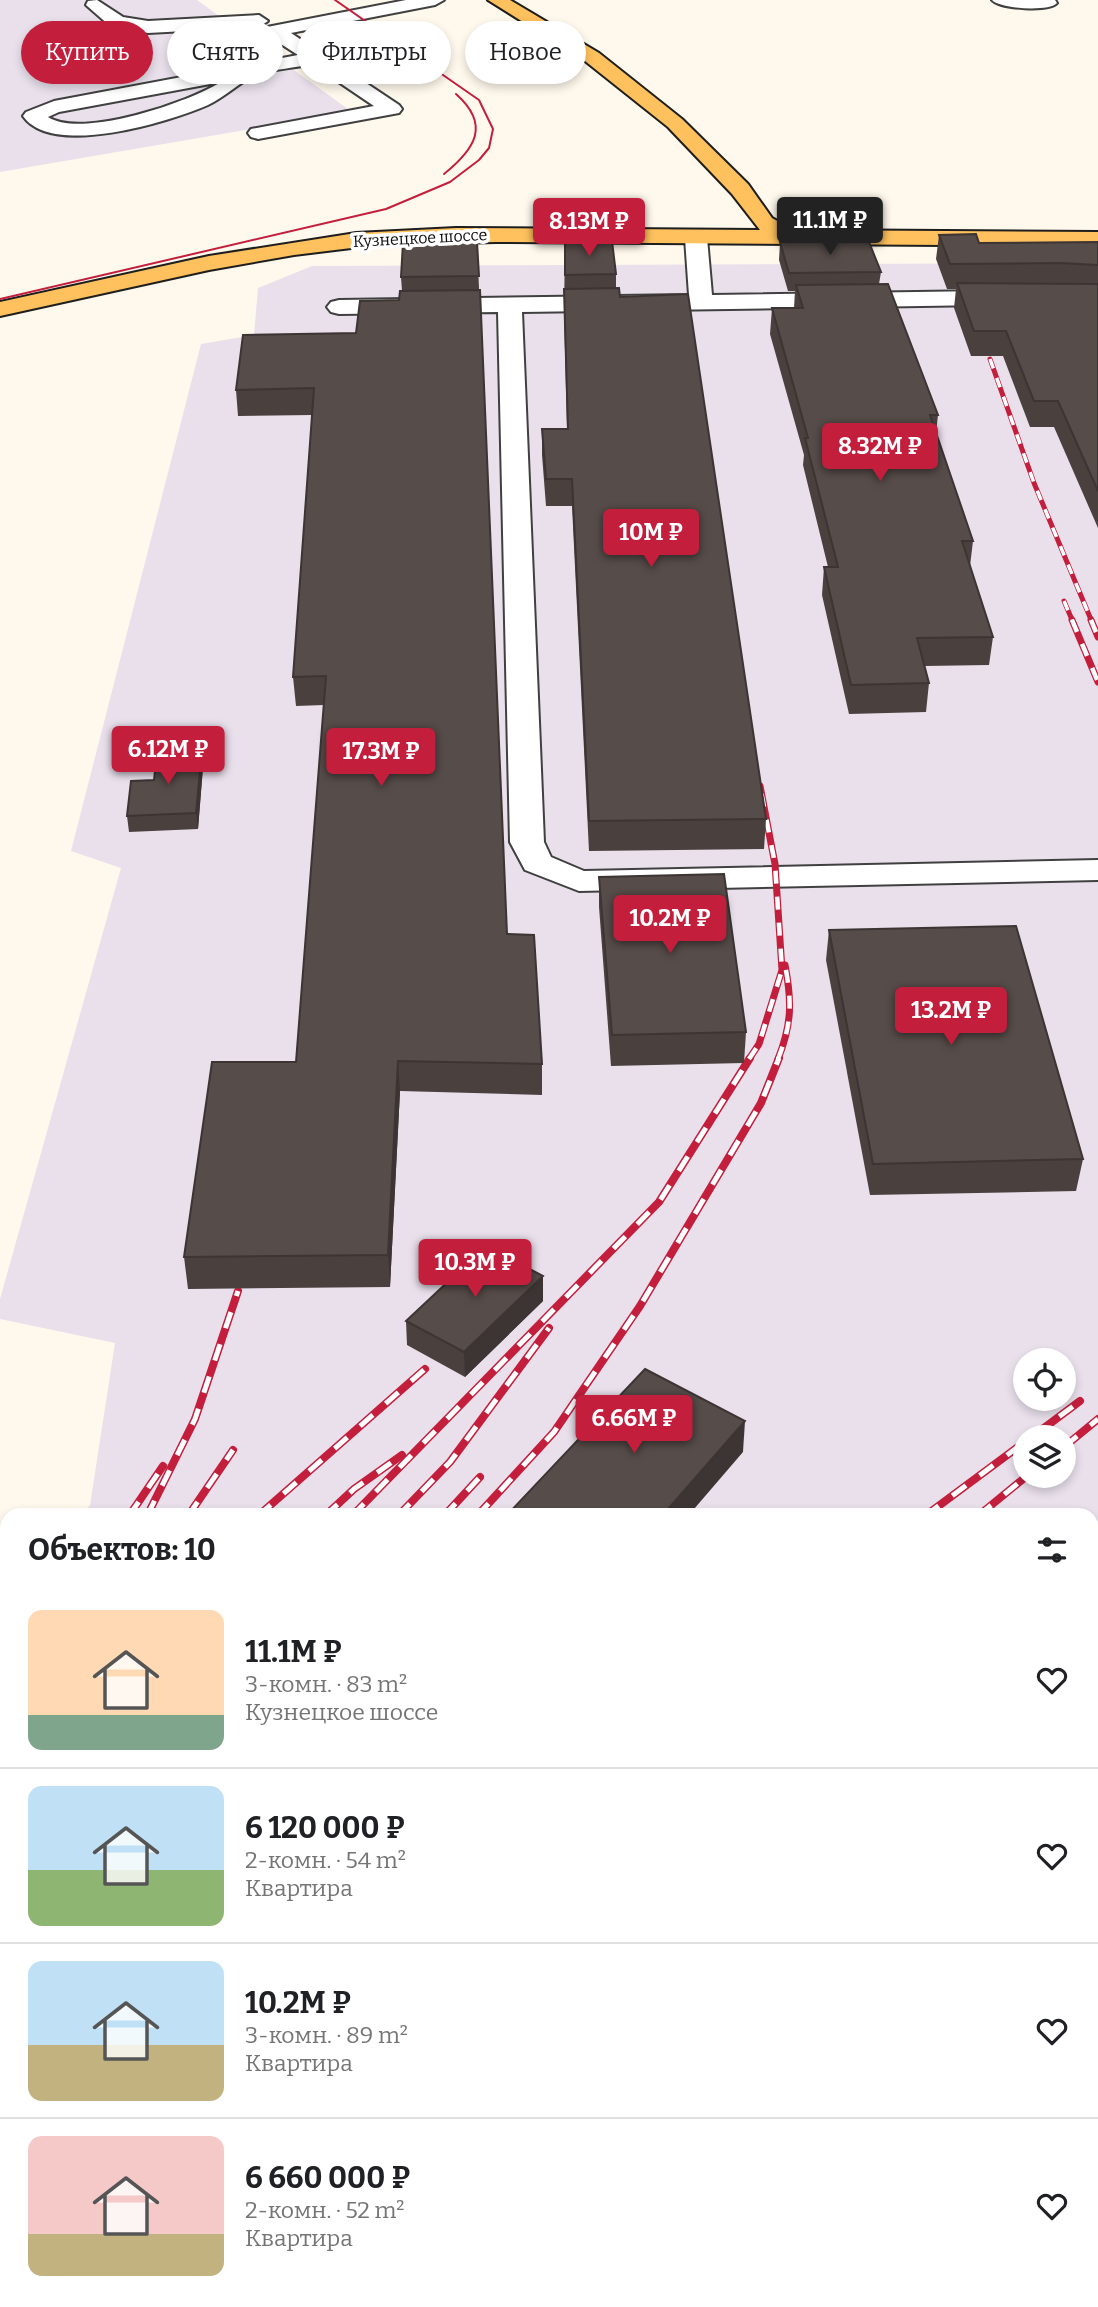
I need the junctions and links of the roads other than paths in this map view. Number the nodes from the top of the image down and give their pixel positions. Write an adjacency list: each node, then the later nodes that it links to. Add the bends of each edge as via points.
1 (232, 0): 8 (street)
2 (435, 0): 10 (street)
3 (497, 0): 17 (main road, via 592,57 674,123 740,189 764,223)
4 (1001, 0): 5 (street)
5 (1048, 3)
6 (95, 5): 11 (street, via 117,22)
7 (475, 5): 9 (main road)
8 (260, 21)
9 (500, 21)
10 (283, 24)
11 (167, 27)
12 (251, 69): 12 (street, via 54,107 33,116 39,124 71,131 117,125 165,114 214,95)
13 (354, 84): 14 (street, via 392,109)
14 (258, 133)
15 (723, 220): 16 (main road)
16 (696, 238): 17 (main road, Кузнецкое шоссе); 20 (street); 23 (main road, Кузнецкое шоссе, via 496,234 338,242 223,260)
17 (792, 238): 18 (main road, Кузнецкое шоссе)
18 (1098, 239)
19 (1098, 299): 20 (street)
20 (701, 302): 21 (street)
21 (510, 304): 22 (street); 24 (street, via 527,842 537,863 579,881)
22 (339, 307)
23 (0, 309)
24 (1098, 870)

